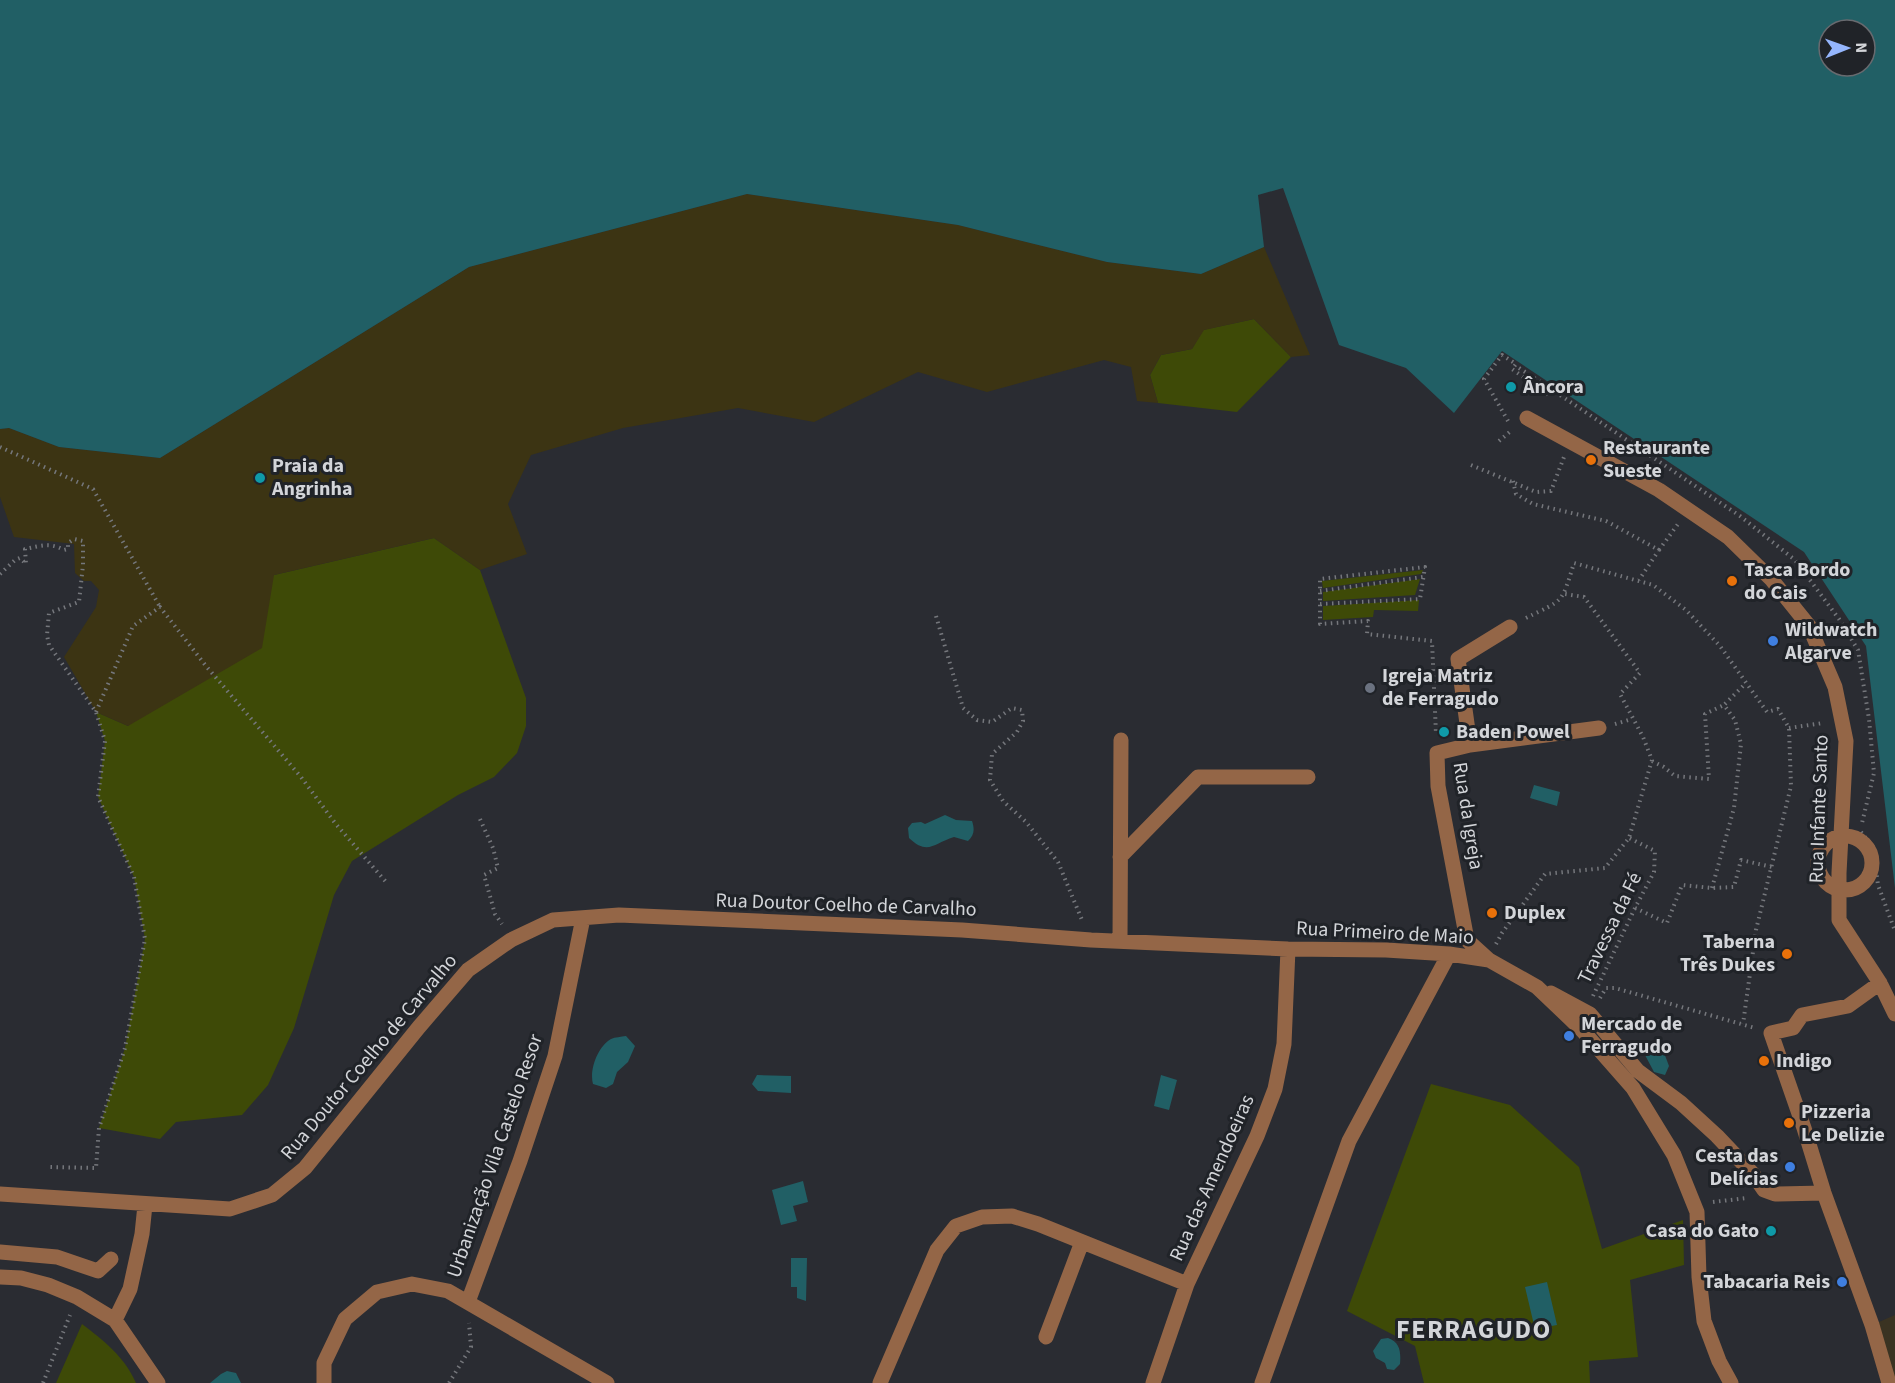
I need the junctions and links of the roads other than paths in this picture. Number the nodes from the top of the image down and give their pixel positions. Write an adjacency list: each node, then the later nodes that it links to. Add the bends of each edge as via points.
1 (1527, 418): 7 (street, Rua Infante Santo, via 1659,490 1728,537 1772,580 1809,626 1835,687 1846,741)
2 (1510, 627): 5 (street, Rua da Igreja, via 1458,659)
3 (1599, 728): 5 (street)
4 (1121, 740): 8 (street)
5 (1470, 745): 15 (street, Rua da Igreja, via 1437,753 1438,786 1467,940)
6 (1308, 777): 8 (street, via 1198,777)
7 (1840, 836): 9 (street, Rua Infante Santo); 9 (street, via 1826,844 1818,859 1821,876); 9 (street, via 1849,835 1865,843 1873,866 1858,887)
8 (1120, 857): 12 (street)
9 (1838, 890): 16 (street, Rua Infante Santo, via 1839,920)
10 (583, 918): 11 (street, Rua Doutor Coelho de Carvalho, via 619,915 962,930); 21 (street, Rua Doutor Coelho de Carvalho, via 553,921 511,940 468,970 305,1168 272,1195 230,1209); 27 (street, Urbanização Vila Castelo Resor, via 555,1056)
11 (1091, 940): 12 (street, Rua Primeiro de Maio)
12 (1120, 941): 13 (street, Rua Primeiro de Maio)
13 (1288, 949): 14 (street, Rua Primeiro de Maio); 26 (street, Rua das Amendoeiras, via 1284,1044 1275,1089)
14 (1449, 954): 15 (street, Rua Primeiro de Maio); 35 (street, via 1349,1141)
15 (1489, 960): 17 (street, Rua Primeiro de Maio)
16 (1880, 983): 18 (street, Rua Infante Santo); 19 (street, via 1848,1006 1802,1015 1793,1028 1771,1033)
17 (1537, 987): 19 (street, via 1588,1012 1638,1071 1710,1129 1764,1190 1775,1194); 36 (street, Rua Primeiro de Maio, via 1633,1088 1674,1155 1697,1212 1704,1321)
18 (1895, 1014)
19 (1824, 1193): 37 (street, via 1872,1324)
20 (0, 1194): 21 (street, Rua Doutor Coelho de Carvalho)
21 (145, 1205): 28 (street, via 130,1288)
22 (1082, 1242): 26 (street); 29 (street); 33 (street, via 1012,1216 982,1217 956,1226 937,1250)
23 (0, 1252): 24 (street, via 57,1257 99,1271)
24 (111, 1259)
25 (0, 1277): 28 (street, via 30,1281 77,1297)
26 (1187, 1284): 34 (street, Rua das Amendoeiras)
27 (468, 1302): 31 (street, via 448,1291 412,1284 377,1292 345,1319 324,1363); 32 (street)
28 (115, 1320): 30 (street)
29 (1046, 1337)
30 (158, 1383)
31 (324, 1383)
32 (608, 1383)
33 (880, 1383)
34 (1154, 1383)
35 (1262, 1383)
36 (1731, 1383)
37 (1889, 1383)

